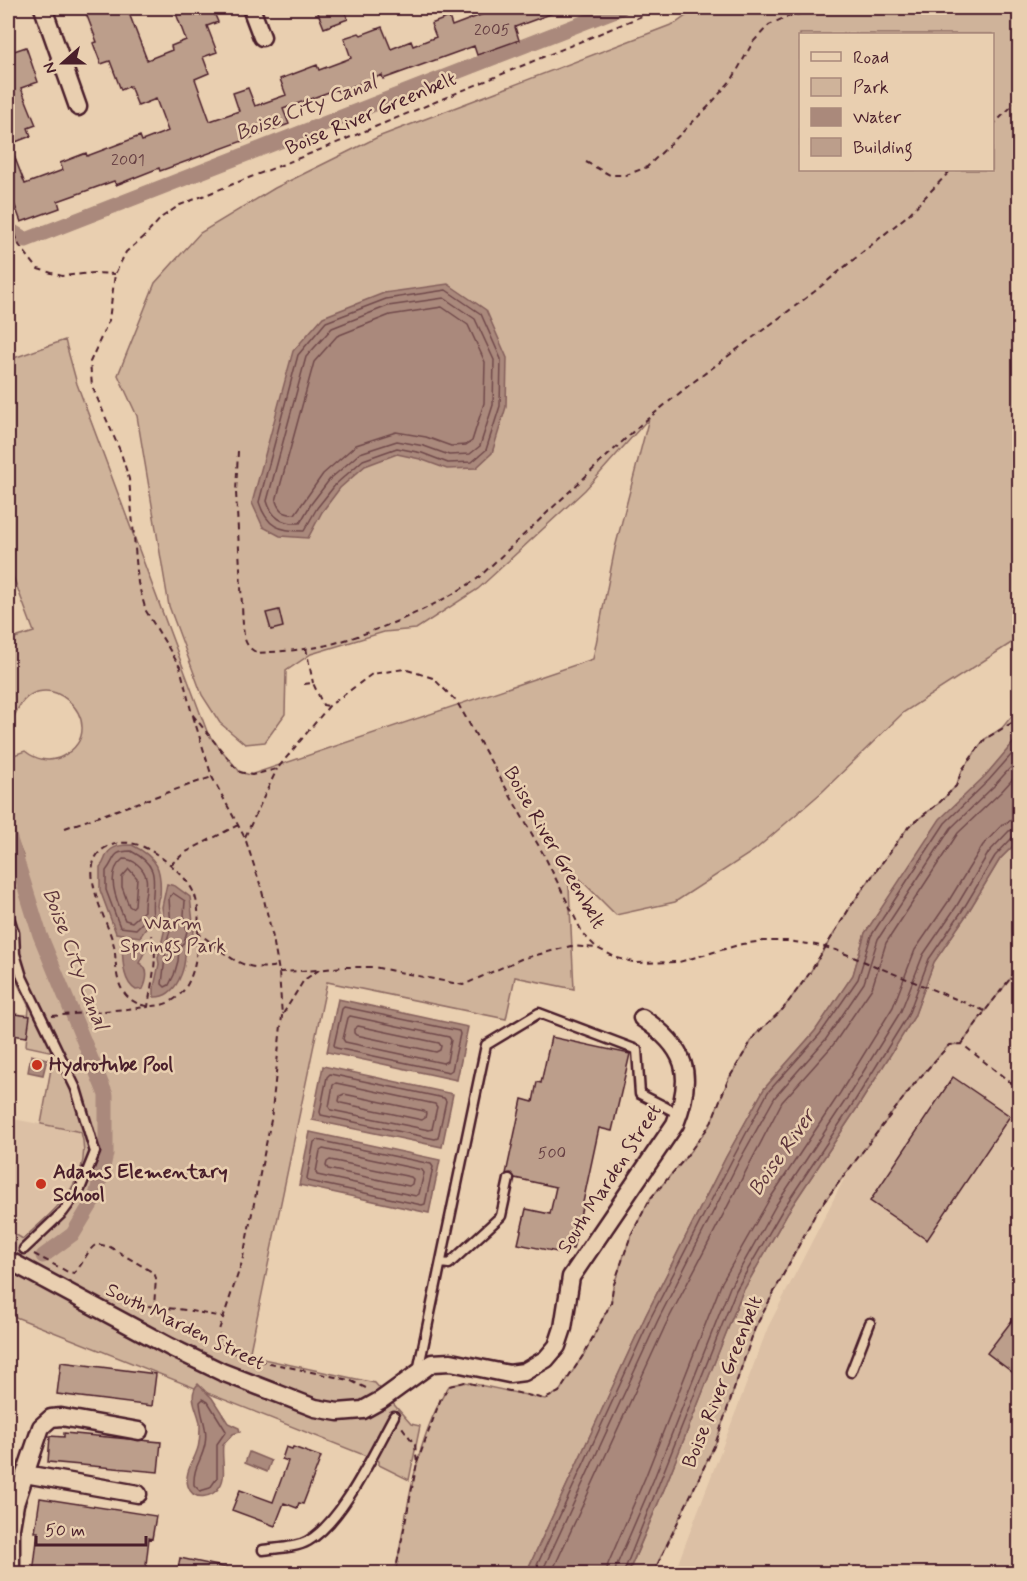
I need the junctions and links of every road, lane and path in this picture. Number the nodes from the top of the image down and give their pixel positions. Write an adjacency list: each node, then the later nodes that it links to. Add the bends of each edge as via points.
1 (43, 8): 7 (street)
2 (251, 8): 5 (street)
3 (661, 8): 12 (path, Boise River Greenbelt, via 180,204 126,252)
4 (812, 8): 9 (path, via 770,25 753,42 733,78 708,107 647,167 626,175 610,175)
5 (262, 38)
6 (1020, 98): 8 (path)
7 (78, 107)
8 (994, 125)
9 (586, 162)
10 (950, 171): 14 (path, via 909,215 640,425 477,579 391,624 333,644)
11 (8, 214): 12 (path, via 20,245 38,270 62,276)
12 (115, 274): 18 (path, Boise River Greenbelt, via 109,320 90,362 92,386 129,479 138,583 147,612 180,667)
13 (238, 450): 14 (path, via 236,492 244,639 249,649 258,653)
14 (306, 648): 15 (path)
15 (314, 683): 16 (path); 17 (path, via 323,705)
16 (304, 684)
17 (329, 706): 20 (path, Boise River Greenbelt); 30 (path, Boise River Greenbelt, via 372,674 404,669 433,678 457,702 583,934)
18 (192, 714): 20 (path, Boise River Greenbelt, via 240,772 252,775); 21 (path, Boise River Greenbelt)
19 (1020, 718): 29 (path, via 985,739 962,770 956,786 909,826)
20 (276, 769): 24 (path, Boise River Greenbelt)
21 (212, 777): 22 (path, Boise River Greenbelt); 23 (path)
22 (238, 825): 24 (path, Boise River Greenbelt); 25 (path, via 186,852)
23 (65, 828)
24 (245, 838): 31 (path, Boise River Greenbelt, via 268,914)
25 (170, 865): 27 (path, via 187,880 193,892); 35 (path, via 147,848 130,843 105,848 93,869 94,889 114,945 117,979 134,1002)
26 (8, 914): 45 (lane, via 22,977 76,1089 94,1152 80,1189 63,1212)
27 (198, 933): 31 (path, via 242,965 262,969); 35 (path, via 195,965 184,991 168,1004)
28 (152, 935): 35 (path, via 155,944)
29 (825, 947): 30 (path, Boise River Greenbelt, via 762,941 679,962 654,963 617,958); 36 (path, Boise River Greenbelt); 55 (path, via 783,1009 755,1035 728,1080 710,1125 650,1198 631,1235 611,1303 559,1392 545,1399)
30 (597, 948): 33 (path, via 571,946 521,959 464,985 374,967)
31 (278, 966): 34 (path, Boise River Greenbelt)
32 (1020, 966): 36 (path, Boise River Greenbelt)
33 (319, 970): 34 (path); 38 (path, via 304,980)
34 (279, 972): 38 (path, Boise River Greenbelt)
35 (148, 1006): 37 (path)
36 (985, 1011): 40 (path, Boise River Greenbelt)
37 (67, 1015)
38 (282, 1016): 50 (path, Boise River Greenbelt, via 272,1120 242,1262)
39 (642, 1018): 42 (street, South Marden Street, via 676,1046 684,1071 684,1100)
40 (962, 1044): 41 (path); 66 (path, Boise River Greenbelt, via 949,1045 915,1083 817,1211 755,1328 716,1442)
41 (1020, 1090)
42 (679, 1114): 47 (lane, via 640,1094 636,1050 539,1013 486,1045); 53 (street, South Marden Street, via 571,1277 563,1328 557,1346 546,1359 524,1372 509,1374 451,1362 432,1363)
43 (509, 1179): 47 (lane, via 501,1216 449,1264)
44 (8, 1240): 45 (path)
45 (24, 1249): 49 (path, via 74,1273 91,1247 110,1247 154,1273)
46 (8, 1260): 56 (street, South Marden Street, via 170,1347 315,1408 338,1412 363,1410)
47 (441, 1263): 53 (lane)
48 (148, 1306): 49 (path)
49 (154, 1306): 50 (path)
50 (222, 1317): 56 (path, Boise River Greenbelt, via 220,1340 237,1356 349,1380)
51 (870, 1323): 52 (lane)
52 (851, 1372)
53 (417, 1373): 56 (street, South Marden Street)
54 (487, 1387): 59 (path, via 465,1382 449,1386)
55 (498, 1389)
56 (381, 1400)
57 (394, 1416): 59 (path, via 415,1445); 63 (lane, via 346,1502 328,1525 307,1541)
58 (139, 1431): 60 (street, via 51,1418 41,1427)
59 (417, 1462): 65 (path)
60 (25, 1474): 61 (street); 62 (street)
61 (138, 1494)
62 (11, 1503): 64 (street)
63 (263, 1550)
64 (11, 1574)
65 (395, 1574)
66 (653, 1574)

